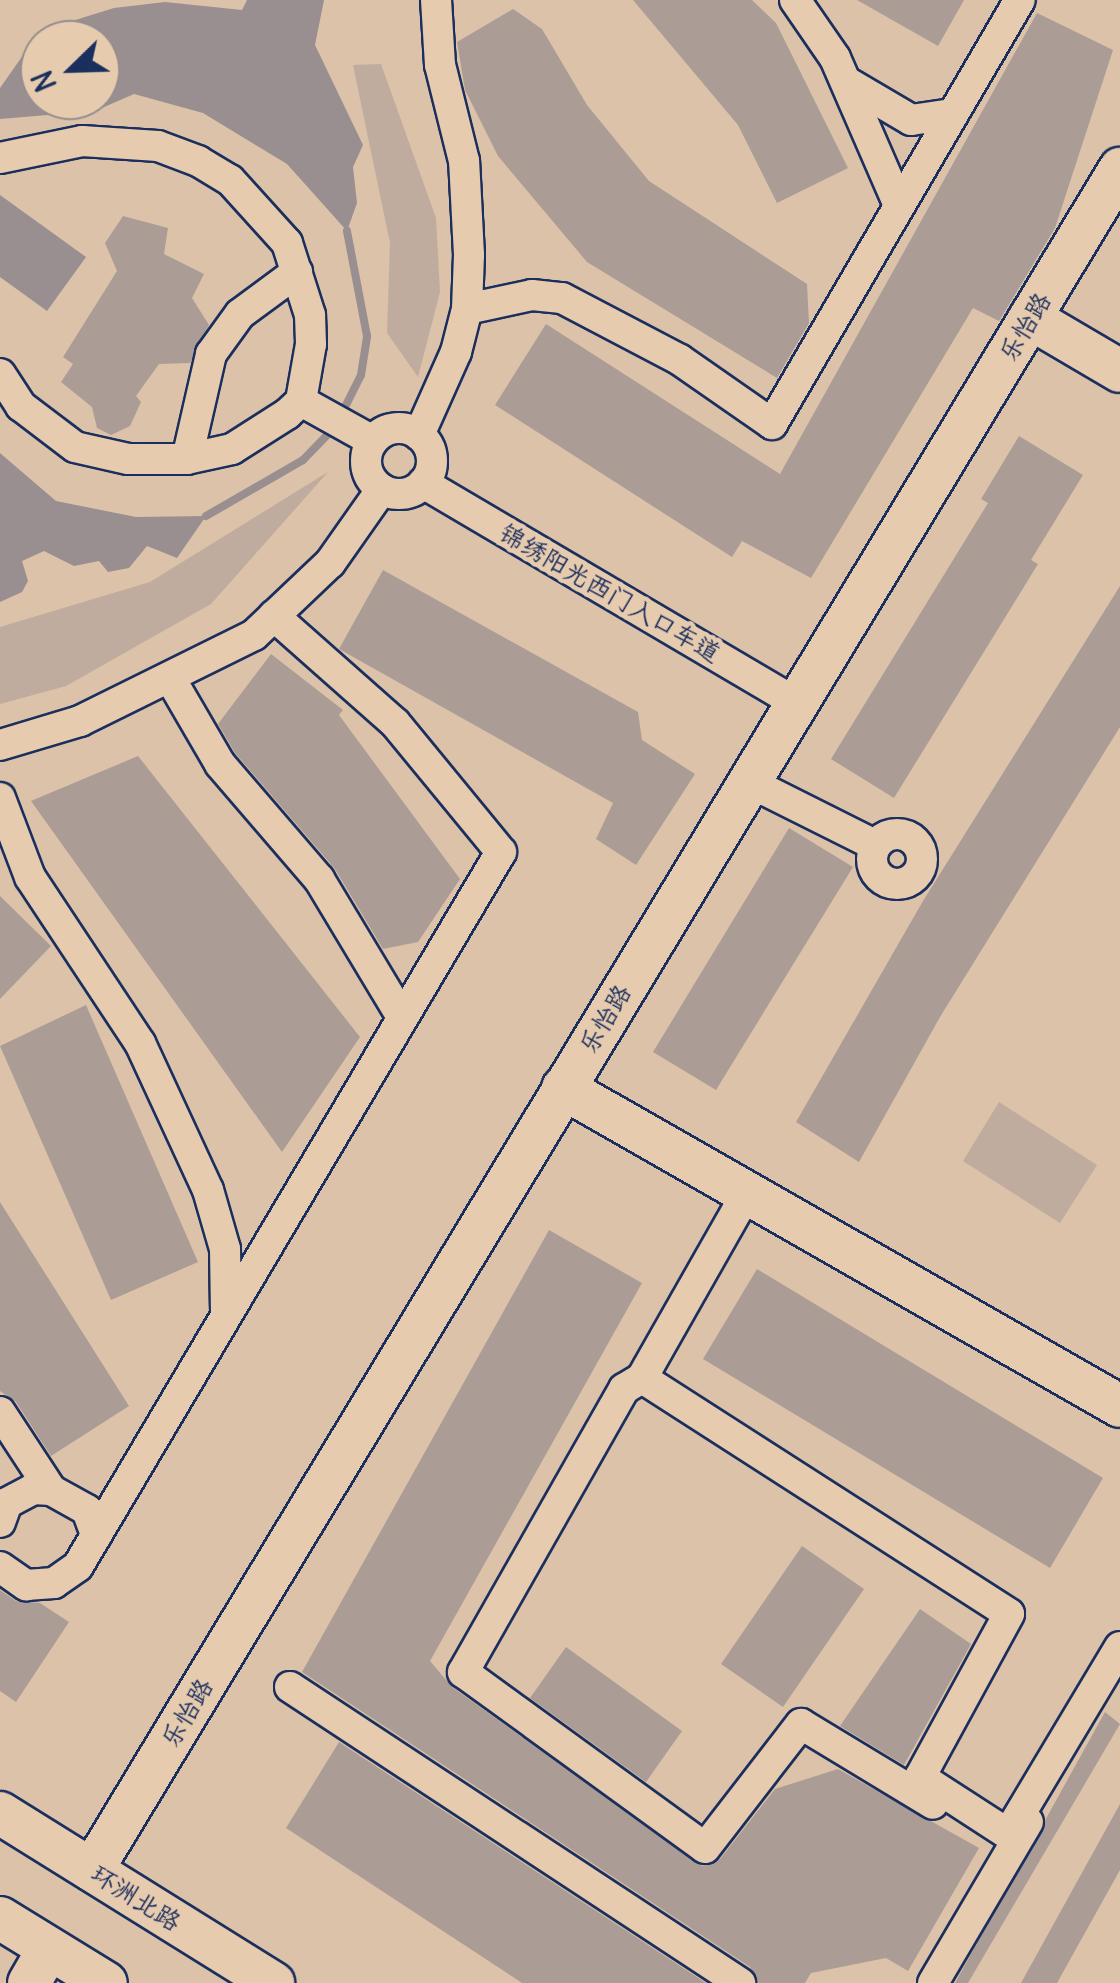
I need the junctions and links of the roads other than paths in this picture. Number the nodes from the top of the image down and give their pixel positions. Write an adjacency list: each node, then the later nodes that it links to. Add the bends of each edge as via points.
1 (436, 0): 10 (street, via 440,65 470,206)
2 (795, 0): 4 (street)
3 (1020, 0): 5 (street)
4 (847, 82): 5 (street, via 910,120); 8 (street)
5 (952, 114): 8 (street)
6 (0, 158): 9 (street, via 82,141 172,149 230,180 274,223)
7 (1120, 169): 11 (street, 乐怡路)
8 (898, 203): 10 (street, via 772,424 680,360 562,298 532,295)
9 (297, 272): 14 (street, via 311,344); 17 (street, via 240,314 212,354)
10 (467, 309): 15 (street)
11 (1030, 318): 12 (street); 22 (street, 乐怡路)
12 (1120, 370)
13 (0, 374): 17 (street, via 21,406 75,447 128,459)
14 (301, 401): 16 (street); 17 (street, via 247,442)
15 (420, 435): 16 (street, via 390,429); 18 (street, via 431,453)
16 (373, 441): 19 (street, via 368,472)
17 (187, 459)
18 (423, 483): 19 (street, via 404,493); 22 (street, 锦绣阳光西门入口车道)
19 (382, 489): 20 (street, via 348,541)
20 (274, 616): 21 (street, via 254,635); 27 (street, via 395,723 501,852)
21 (170, 678): 23 (street, via 80,721); 27 (street, via 220,764 318,879)
22 (796, 703): 24 (street, 乐怡路)
23 (0, 745)
24 (749, 782): 26 (street); 28 (street, 乐怡路)
25 (0, 798): 30 (street, via 30,877 140,1043 208,1190 224,1249)
26 (875, 846)
27 (402, 1017): 30 (street)
28 (563, 1088): 29 (street); 43 (street, 乐怡路)
29 (747, 1194): 31 (street); 32 (street)
30 (226, 1310): 36 (street)
31 (642, 1378): 42 (street, via 1009,1614 920,1777); 42 (street, via 624,1389 462,1672 705,1848 801,1724)
32 (1120, 1406)
33 (0, 1412): 34 (street)
34 (51, 1490): 35 (street, via 33,1489 7,1504); 36 (street, via 87,1510)
35 (0, 1522)
36 (96, 1535): 37 (street, via 78,1566 54,1582 26,1585)
37 (0, 1567)
38 (1120, 1646): 42 (street)
39 (1120, 1664): 50 (street)
40 (290, 1687): 48 (street)
41 (0, 1812): 43 (street, 环洲北路)
42 (1005, 1840): 49 (street)
43 (92, 1870): 47 (street, 环洲北路)
44 (0, 1918): 45 (street)
45 (39, 1966): 46 (street)
46 (106, 1983)
47 (273, 1983)
48 (740, 1983)
49 (923, 1983)
50 (933, 1983)

